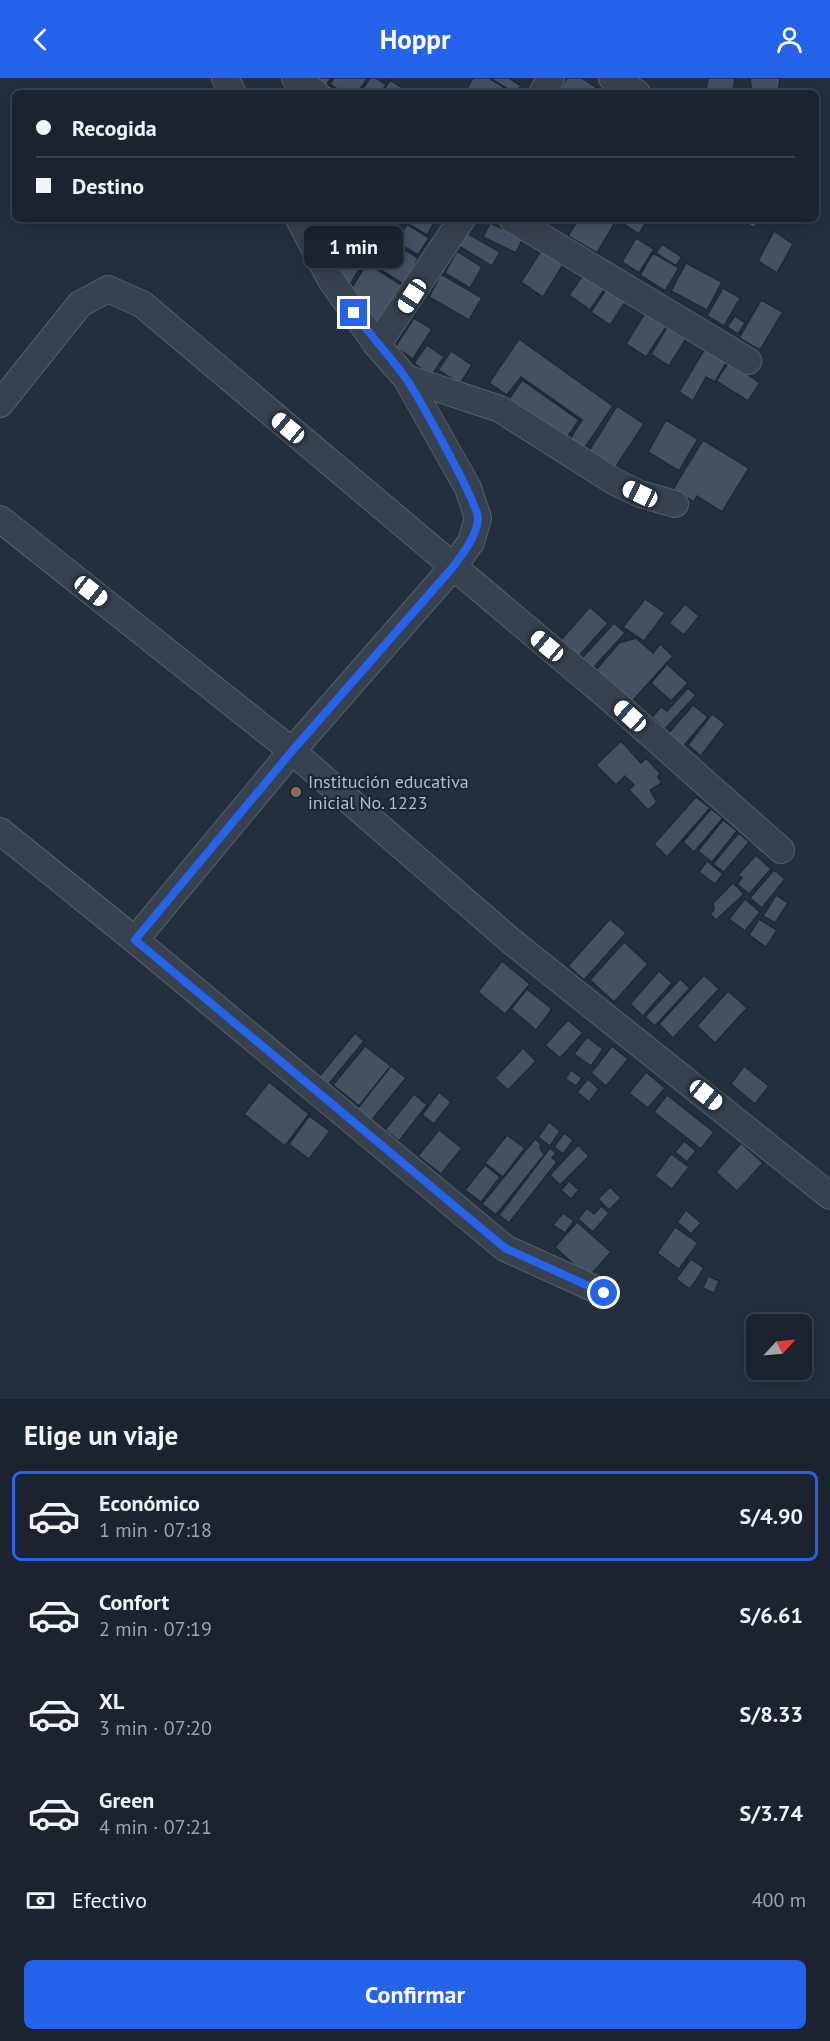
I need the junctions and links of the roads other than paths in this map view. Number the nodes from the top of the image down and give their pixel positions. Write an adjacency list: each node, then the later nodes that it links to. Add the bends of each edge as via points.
1 (295, 78): 3 (street)
2 (612, 78): 4 (street)
3 (312, 90)
4 (632, 90)
5 (301, 222): 8 (street, via 331,280)
6 (460, 222): 8 (street)
7 (517, 222): 9 (street)
8 (377, 345): 10 (street)
9 (748, 361)
10 (406, 378): 12 (street, via 500,409 615,482); 14 (street, via 468,488 478,518 471,542)
11 (0, 404): 14 (street, via 80,304 108,289 142,304)
12 (675, 504)
13 (0, 519): 15 (street)
14 (453, 567): 15 (street); 17 (street, via 613,701)
15 (292, 751): 18 (street); 19 (street, via 511,940)
16 (0, 831): 18 (street)
17 (781, 850)
18 (135, 940): 20 (street, via 505,1248)
19 (830, 1196)
20 (604, 1293)

